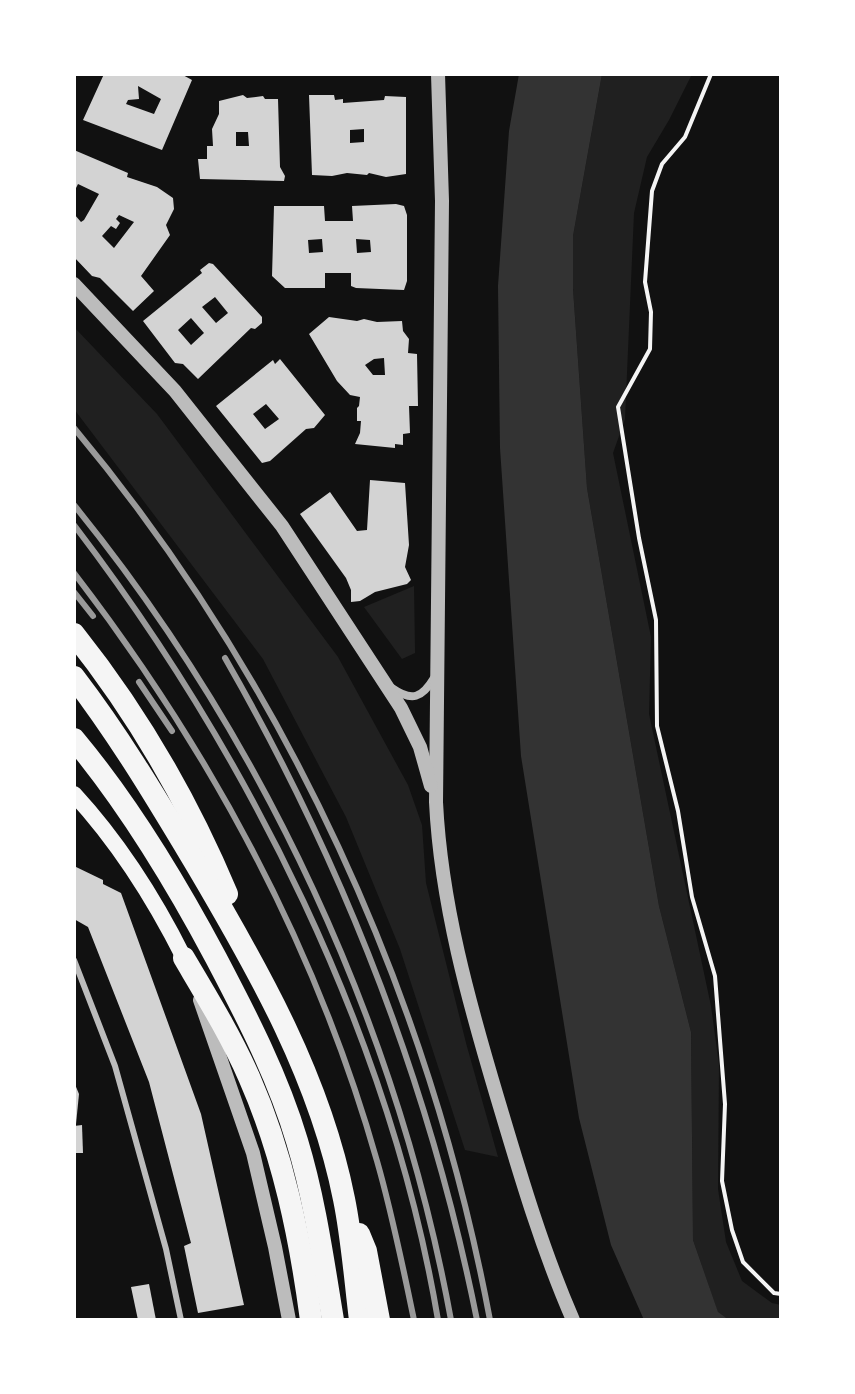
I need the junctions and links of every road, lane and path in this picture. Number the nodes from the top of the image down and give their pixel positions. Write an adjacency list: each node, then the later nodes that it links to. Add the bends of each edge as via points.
1 (438, 74): 5 (street)
2 (711, 74): 19 (path, via 685,137 662,164 652,191 645,282 650,349 618,407 656,620 657,726 692,897 715,976 725,1104 722,1181 743,1262)
3 (74, 284): 7 (street, via 175,391 254,488)
4 (74, 634): 15 (highway, via 185,802)
5 (438, 671): 7 (street, via 418,697 406,697); 10 (street)
6 (74, 677): 15 (highway, via 143,777)
7 (385, 683): 10 (street, via 416,738)
8 (74, 739): 23 (highway, via 162,863 264,1054 302,1158)
9 (74, 794): 12 (main road)
10 (436, 802): 26 (street, via 450,916 483,1051)
11 (74, 808): 12 (main road)
12 (95, 819): 13 (main road, via 145,884)
13 (184, 958): 21 (street, via 253,1153); 22 (highway, via 239,1055 265,1120 291,1207)
14 (74, 960): 17 (lane)
15 (256, 965): 18 (highway, via 304,1070)
16 (74, 983): 17 (lane)
17 (84, 989): 20 (lane, via 120,1081)
18 (345, 1200): 24 (highway); 25 (highway, via 366,1251)
19 (781, 1294)
20 (181, 1320)
21 (289, 1320)
22 (311, 1320)
23 (333, 1320)
24 (360, 1320)
25 (379, 1320)
26 (573, 1320)

